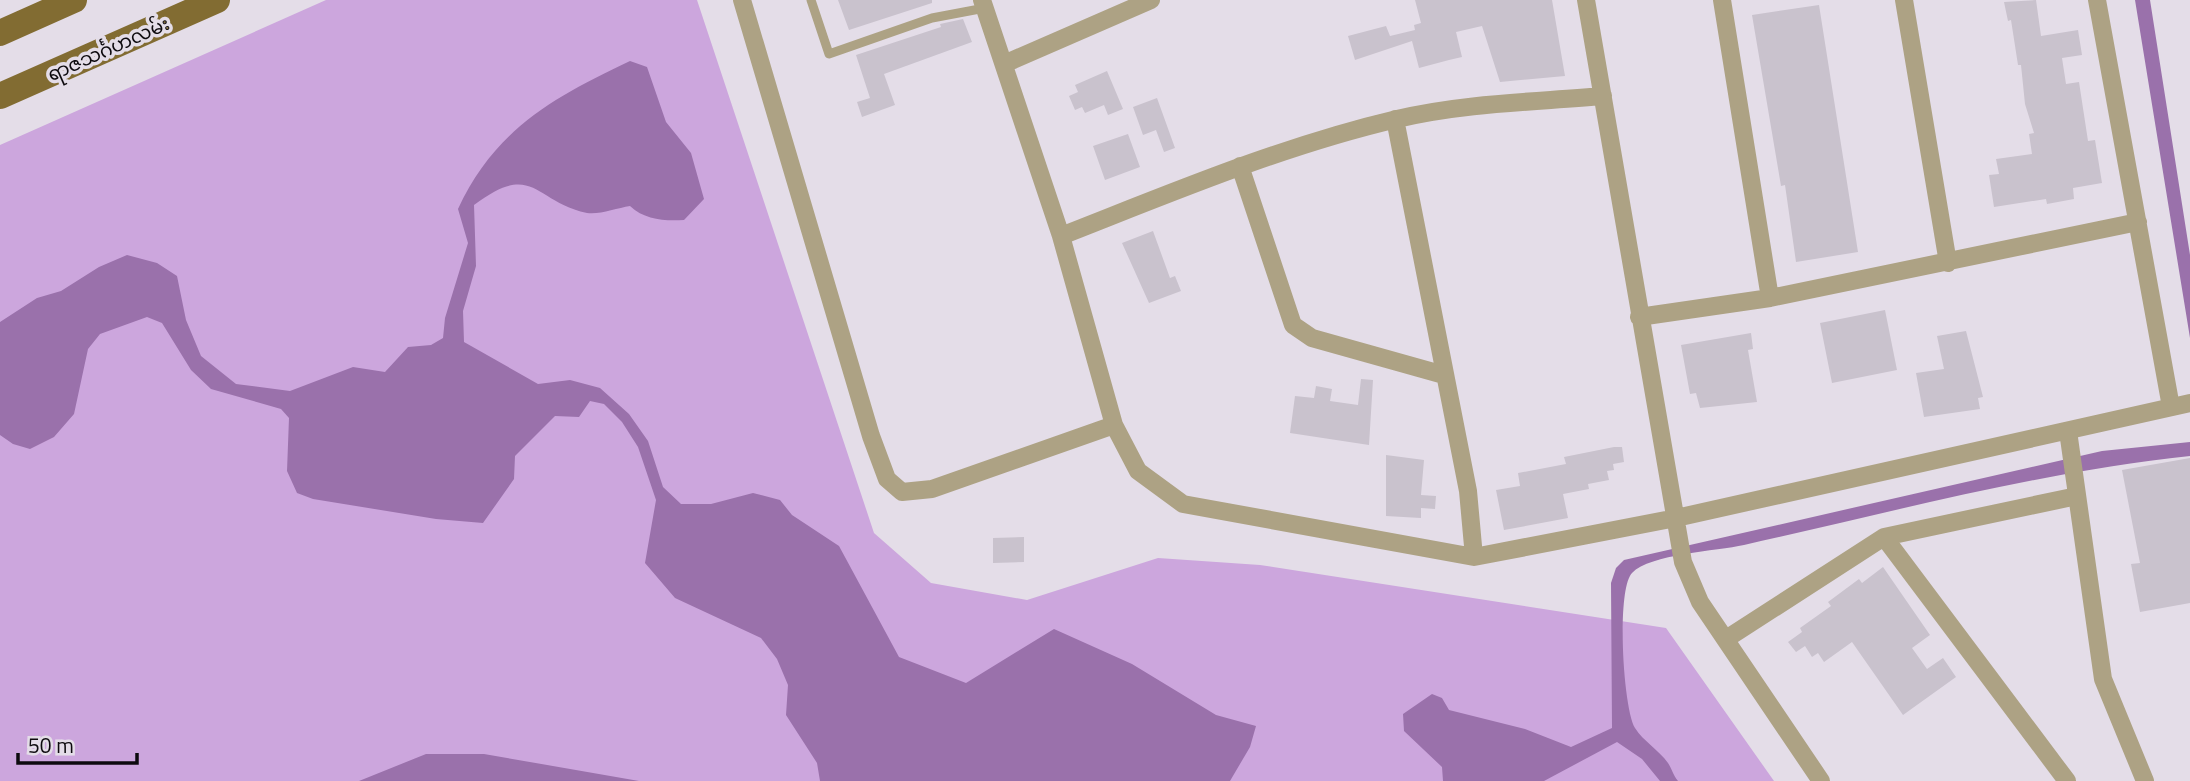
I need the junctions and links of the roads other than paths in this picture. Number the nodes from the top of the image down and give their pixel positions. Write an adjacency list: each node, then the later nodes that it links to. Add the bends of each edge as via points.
1 (74, 0): 11 (main road)
2 (217, 0): 13 (main road, ရာဇသင်္ဂဟလမ်း)
3 (742, 0): 25 (street, via 887,480 902,492 932,489)
4 (811, 0): 10 (lane, via 829,54)
5 (1151, 0): 12 (street)
6 (1586, 0): 14 (street)
7 (1722, 0): 20 (street)
8 (1904, 0): 19 (street)
9 (2097, 0): 17 (street)
10 (984, 4): 12 (street)
11 (0, 33)
12 (1004, 64): 18 (street)
13 (0, 96)
14 (1603, 96): 15 (street); 21 (street)
15 (1395, 119): 16 (street); 22 (street)
16 (1240, 166): 18 (street); 22 (street, via 1293,325 1312,338)
17 (2138, 222): 19 (street); 24 (street)
18 (1061, 236): 25 (street)
19 (1948, 263): 20 (street)
20 (1770, 298): 21 (street)
21 (1639, 317): 28 (street)
22 (1444, 375): 30 (street, via 1468,491)
23 (2190, 403): 24 (street)
24 (2171, 407): 26 (street)
25 (1114, 425): 30 (street, via 1138,471 1183,504)
26 (2068, 431): 27 (street); 28 (street)
27 (2077, 496): 29 (street); 34 (street, via 2103,679)
28 (1676, 518): 30 (street); 31 (street, via 1683,562 1700,602)
29 (1884, 537): 31 (street); 33 (street)
30 (1474, 556)
31 (1726, 639): 32 (street)
32 (1821, 781)
33 (2067, 781)
34 (2145, 781)

